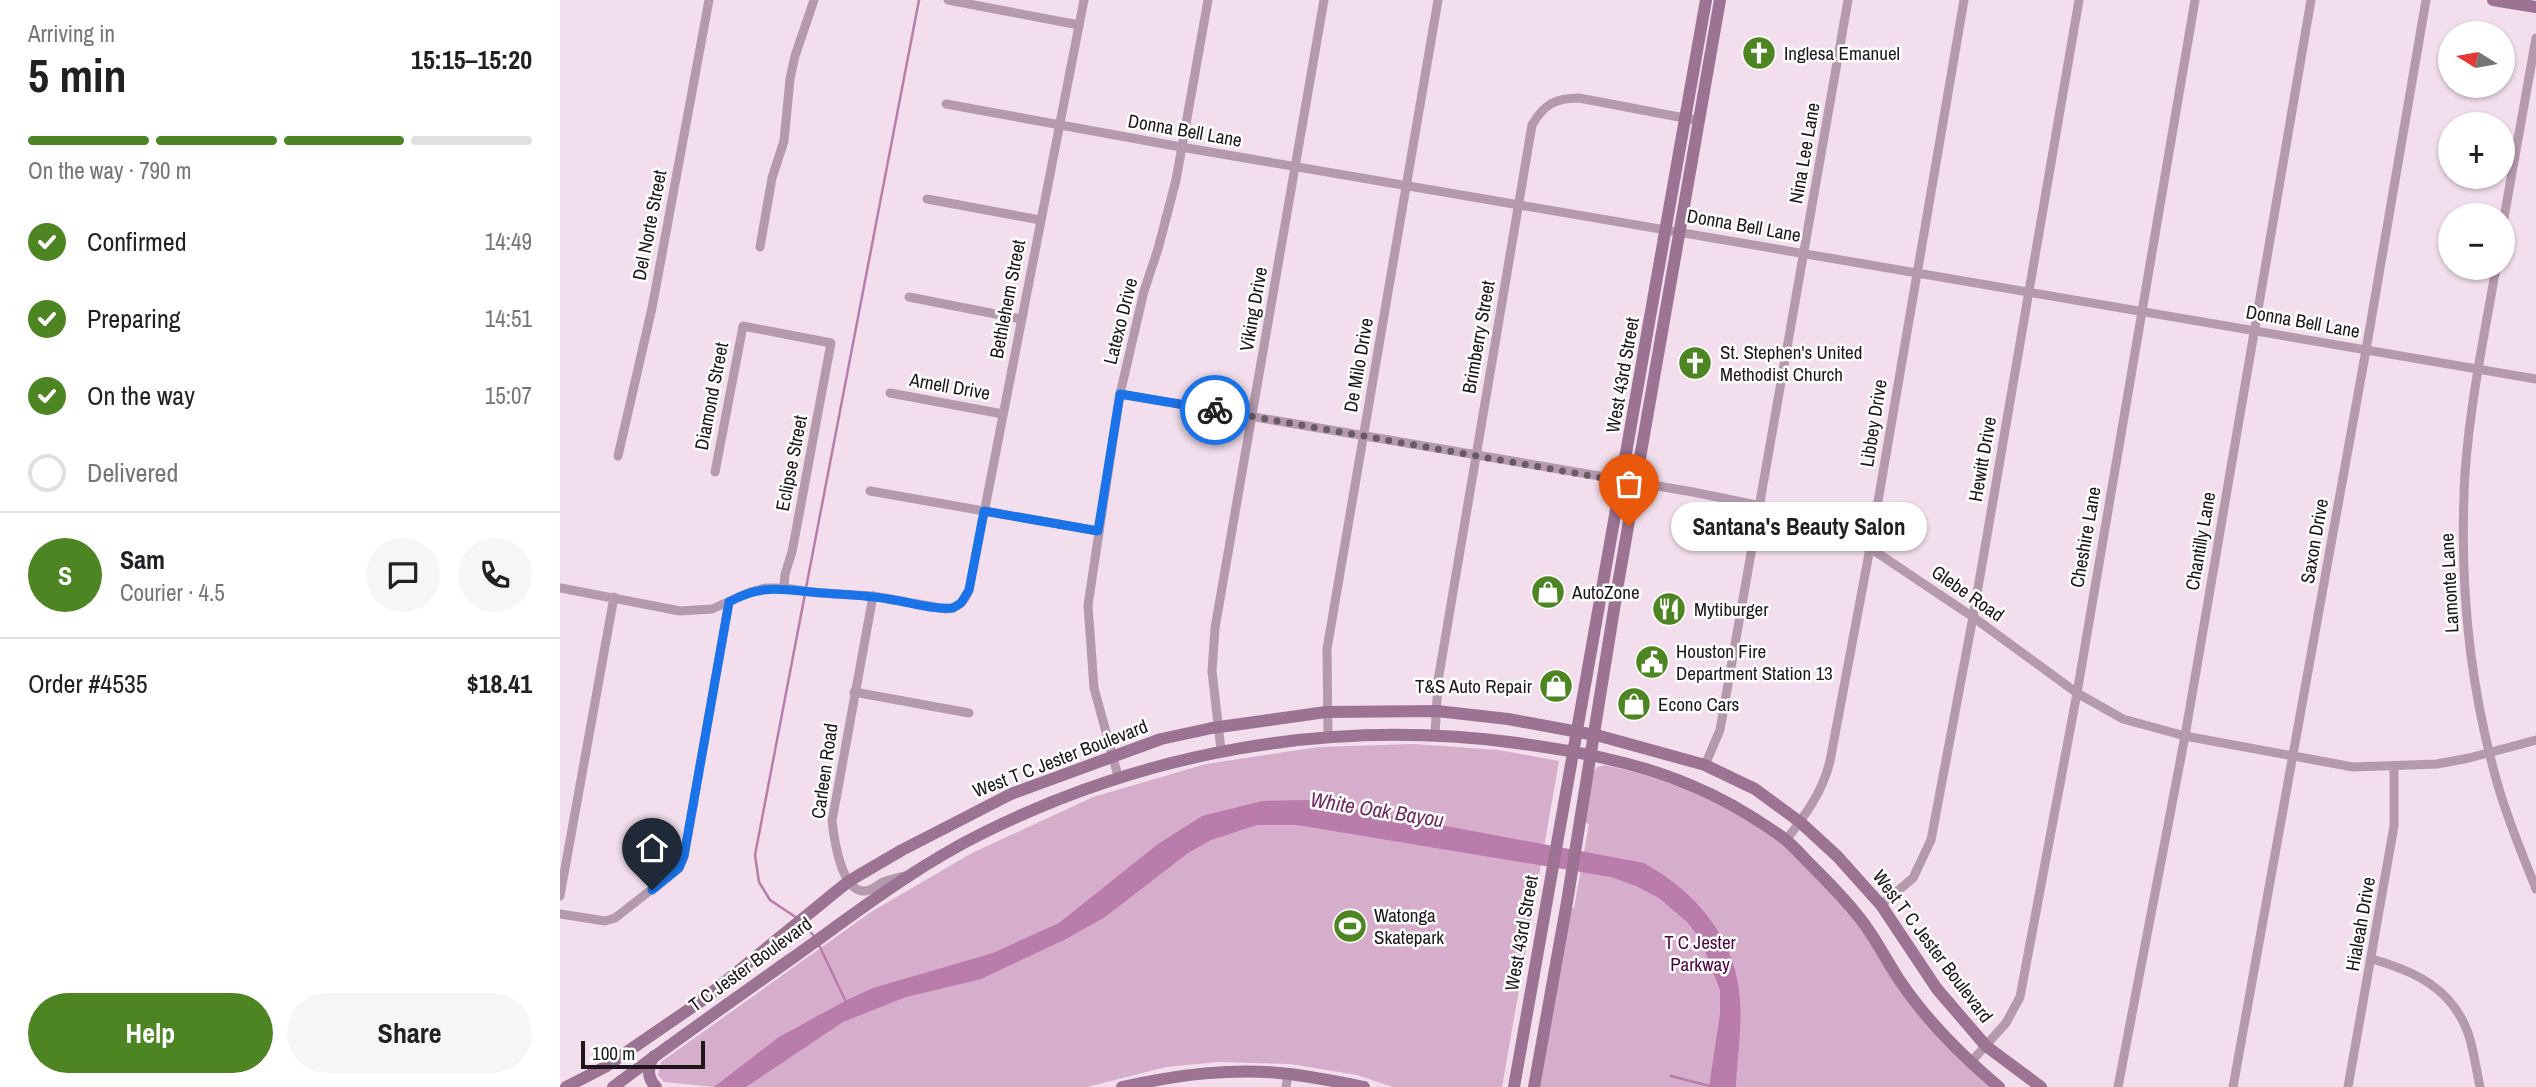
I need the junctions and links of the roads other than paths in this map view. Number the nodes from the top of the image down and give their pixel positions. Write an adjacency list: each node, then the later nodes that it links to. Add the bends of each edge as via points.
1 (709, 0): 52 (street, Del Norte Street, via 652,307)
2 (814, 0): 32 (street, via 793,67 784,141 772,178)
3 (948, 0): 17 (street)
4 (1084, 0): 17 (street, Bethlehem Street)
5 (1208, 0): 23 (street, Latexo Drive)
6 (1324, 0): 24 (street, Viking Drive)
7 (1438, 0): 25 (street, De Milo Drive)
8 (1848, 0): 33 (street, Nina Lee Lane)
9 (1964, 0): 34 (street, Libbey Drive)
10 (2079, 0): 36 (street, Hewitt Drive)
11 (2195, 0): 38 (street, Cheshire Lane)
12 (2311, 0): 40 (street, Chantilly Lane)
13 (2426, 0): 42 (street, Saxon Drive)
14 (2493, 0): 16 (main road)
15 (1713, 2): 20 (main road, West 43rd Street); 21 (main road, West 43rd Street)
16 (2536, 7)
17 (1079, 25): 22 (street, Bethlehem Street)
18 (2536, 38): 27 (street)
19 (946, 104): 22 (street, Donna Bell Lane)
20 (1685, 118): 21 (street, Brimberry Street); 28 (street, Brimberry Street, via 1580,98 1552,101 1532,125); 30 (main road, West 43rd Street)
21 (1700, 121): 31 (main road, West 43rd Street)
22 (1059, 126): 23 (street, Donna Bell Lane); 29 (street, Bethlehem Street)
23 (1181, 147): 24 (street, Donna Bell Lane); 48 (street, Latexo Drive)
24 (1294, 166): 25 (street, Donna Bell Lane); 50 (street, Viking Drive)
25 (1407, 184): 28 (street, Donna Bell Lane); 51 (street, De Milo Drive)
26 (927, 199): 29 (street)
27 (2507, 203)
28 (1519, 204): 30 (street, Donna Bell Lane); 53 (street, Brimberry Street)
29 (1040, 220): 39 (street, Bethlehem Street)
30 (1666, 229): 31 (street, Donna Bell Lane); 43 (main road, West 43rd Street)
31 (1681, 232): 33 (street, Donna Bell Lane); 44 (main road, West 43rd Street)
32 (760, 247)
33 (1804, 253): 34 (street, Donna Bell Lane); 58 (street, Nina Lee Lane)
34 (1916, 272): 36 (street, Donna Bell Lane); 61 (street, Libbey Drive)
35 (2494, 280): 45 (street, Lamonte Lane)
36 (2029, 292): 38 (street, Donna Bell Lane); 69 (street, Hewitt Drive)
37 (909, 296): 39 (street)
38 (2141, 311): 40 (street, Donna Bell Lane); 73 (street, Cheshire Lane)
39 (1021, 319): 49 (street, Bethlehem Street)
40 (2254, 330): 42 (street, Donna Bell Lane); 81 (street, Chantilly Lane)
41 (831, 343): 54 (street, Diamond Street, via 743,326); 65 (street, Eclipse Street, via 785,575)
42 (2366, 350): 45 (street, Donna Bell Lane); 89 (street, Saxon Drive)
43 (1645, 356): 44 (main road); 55 (main road, West 43rd Street)
44 (1659, 358): 56 (main road, West 43rd Street)
45 (2478, 369): 46 (street, Donna Bell Lane); 85 (street, Lamonte Lane, via 2465,471 2463,544 2471,649)
46 (2536, 379)
47 (890, 393): 49 (street, Arnell Drive)
48 (1120, 394): 50 (street, Glebe Road); 60 (street, Latexo Drive)
49 (1003, 414): 59 (street, Bethlehem Street)
50 (1252, 416): 51 (street, Glebe Road); 77 (street, Viking Drive, via 1215,628 1212,671)
51 (1363, 434): 53 (street, Glebe Road); 75 (street, De Milo Drive, via 1326,649)
52 (618, 456)
53 (1475, 456): 55 (street, Glebe Road); 74 (street, Brimberry Street)
54 (715, 472)
55 (1622, 481): 56 (street, Glebe Road); 62 (main road, West 43rd Street)
56 (1637, 484): 58 (street, Glebe Road); 63 (main road, West 43rd Street)
57 (870, 491): 59 (street)
58 (1761, 506): 61 (street, Glebe Road, via 1802,518); 90 (street, Nina Lee Lane, via 1720,730)
59 (984, 511): 60 (street); 66 (street, Bethlehem Street, via 969,590 961,603 946,609)
60 (1098, 531): 87 (street, Latexo Drive, via 1088,605 1094,688)
61 (1870, 548): 69 (street, Glebe Road); 93 (street, Libbey Drive, via 1826,778)
62 (1604, 581): 63 (main road); 71 (main road, West 43rd Street)
63 (1618, 584): 70 (main road, West 43rd Street)
64 (561, 588): 67 (street)
65 (790, 588): 66 (street); 68 (street, via 757,590)
66 (873, 596): 72 (street, Carleen Road)
67 (614, 597): 68 (street, via 697,612); 98 (street)
68 (729, 602): 100 (street, via 679,868 615,918 605,921)
69 (1973, 617): 73 (street, Glebe Road); 99 (street, Hewitt Drive, via 1931,840 1913,878)
70 (1609, 645): 71 (main road); 80 (main road, West 43rd Street)
71 (1593, 646): 78 (main road, West 43rd Street)
72 (854, 692): 76 (street); 96 (street, Carleen Road, via 832,821 835,853)
73 (2077, 693): 81 (street, Glebe Road, via 2123,719); 106 (street, Cheshire Lane, via 2020,997)
74 (1437, 710): 75 (main road, West T C Jester Boulevard); 78 (main road, West T C Jester Boulevard); 79 (street, Brimberry Street)
75 (1326, 712): 77 (main road, West T C Jester Boulevard); 82 (street, De Milo Drive)
76 (969, 713)
77 (1217, 727): 84 (street, Viking Drive); 87 (main road, West T C Jester Boulevard)
78 (1578, 732): 80 (main road, West T C Jester Boulevard); 86 (main road, West 43rd Street)
79 (1435, 735): 82 (main road, West T C Jester Boulevard); 86 (main road, West T C Jester Boulevard)
80 (1592, 735): 88 (main road, West 43rd Street); 90 (main road, West T C Jester Boulevard)
81 (2185, 736): 89 (street, Glebe Road); 120 (street, Chantilly Lane)
82 (1328, 737): 84 (main road, West T C Jester Boulevard)
83 (2536, 740): 85 (street, Glebe Road)
84 (1221, 750): 92 (main road, West T C Jester Boulevard)
85 (2489, 752): 91 (street, Glebe Road, via 2437,764); 97 (street, Lamonte Lane, via 2512,830)
86 (1574, 753): 88 (main road, West T C Jester Boulevard); 102 (main road, West 43rd Street)
87 (1111, 756): 92 (street, Latexo Drive); 96 (main road, West T C Jester Boulevard, via 1011,794)
88 (1590, 756): 94 (main road, West T C Jester Boulevard, via 1692,785); 103 (main road, West 43rd Street)
89 (2292, 757): 91 (street, Glebe Road, via 2353,767); 121 (street, Saxon Drive)
90 (1704, 765): 93 (main road, West T C Jester Boulevard, via 1755,789)
91 (2394, 766): 101 (street, Hialeah Drive, via 2394,826)
92 (1118, 776): 95 (main road, West T C Jester Boulevard, via 990,830)
93 (1800, 822): 94 (street, Libbey Drive); 99 (main road, West T C Jester Boulevard)
94 (1786, 839): 108 (main road, West T C Jester Boulevard, via 1864,923 1900,982)
95 (911, 875): 96 (street, via 862,892); 105 (main road, T C Jester Boulevard)
96 (849, 881): 104 (main road, T C Jester Boulevard)
97 (2536, 889)
98 (560, 896)
99 (1881, 905): 106 (main road, West T C Jester Boulevard, via 1937,989)
100 (560, 914)
101 (2372, 959): 122 (street, Hialeah Drive); 123 (street, via 2404,968 2450,1001 2468,1032)
102 (1535, 969): 103 (main road); 116 (main road, West 43rd Street)
103 (1554, 972): 117 (main road, West 43rd Street)
104 (704, 999): 105 (main road); 111 (main road, T C Jester Boulevard, via 605,1067)
105 (713, 1014): 107 (main road, T C Jester Boulevard)
106 (1986, 1046): 108 (street, Cheshire Lane); 119 (main road, West T C Jester Boulevard)
107 (654, 1056): 112 (main road, T C Jester Boulevard); 113 (main road, via 649,1070)
108 (1970, 1063): 118 (main road, West T C Jester Boulevard)
109 (1287, 1080): 110 (main road, via 1219,1072); 115 (main road)
110 (1168, 1082): 114 (main road)
111 (566, 1087)
112 (613, 1087)
113 (656, 1087)
114 (1122, 1087)
115 (1364, 1087)
116 (1514, 1087)
117 (1534, 1087)
118 (1999, 1087)
119 (2041, 1087)
120 (2118, 1087)
121 (2232, 1087)
122 (2348, 1087)
123 (2480, 1087)

